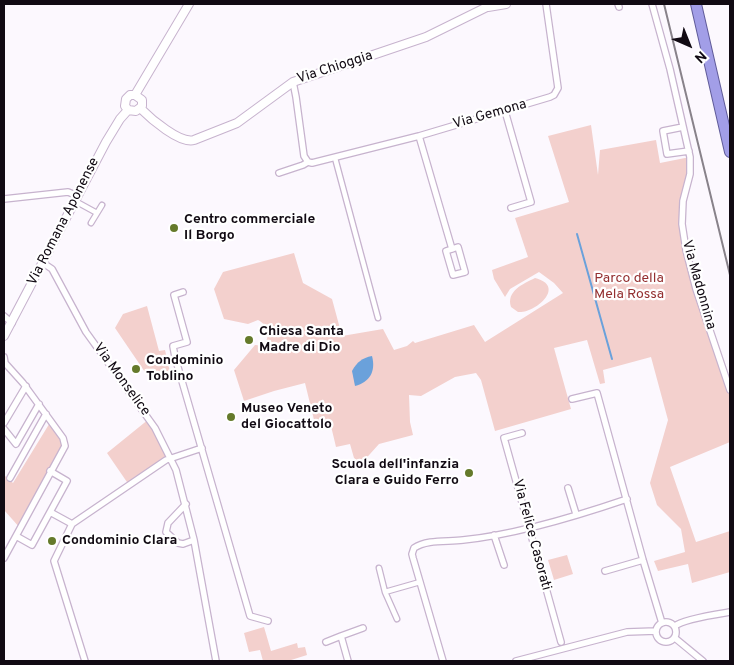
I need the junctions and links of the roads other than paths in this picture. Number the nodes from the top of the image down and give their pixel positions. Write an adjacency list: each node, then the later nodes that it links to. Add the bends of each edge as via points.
1 (189, 4): 9 (street, Via Romana Aponense)
2 (505, 4): 3 (street, Via Chioggia); 7 (street, Via Chioggia)
3 (511, 4)
4 (546, 4): 12 (street, Via Gemona, via 557,92)
5 (652, 4): 13 (street, Via Madonnina)
6 (696, 4): 16 (highway)
7 (490, 6): 8 (street, Via Chioggia, via 426,37)
8 (292, 82): 10 (street, Via Chioggia, via 237,123 189,141 161,126); 18 (street, via 304,156)
9 (135, 95): 10 (street, via 142,100); 11 (street, Via Romana Aponense, via 126,100)
10 (140, 108): 11 (street, via 136,112)
11 (128, 110): 20 (street, Via Romana Aponense, via 106,142)
12 (505, 110): 14 (street, Via Gemona); 23 (street, via 531,202)
13 (683, 127): 15 (street, Via Madonnina); 15 (street, via 663,131 668,154)
14 (418, 136): 17 (street, Via Gemona); 26 (street)
15 (689, 150): 35 (street, Via Madonnina, via 690,174 683,201 682,224 686,250)
16 (730, 152)
17 (335, 158): 18 (street, Via Gemona); 30 (street)
18 (308, 162): 19 (street, Via Gemona)
19 (279, 173)
20 (77, 198): 21 (street, via 68,192); 24 (street); 27 (street, Via Romana Aponense)
21 (4, 199)
22 (102, 205): 24 (street)
23 (511, 208)
24 (97, 213): 25 (street)
25 (91, 223)
26 (452, 249): 26 (street, via 446,251 453,275 465,272 458,248)
27 (44, 263): 31 (street, Via Romana Aponense); 45 (street, Via Monselice, via 52,269 86,332 155,428)
28 (183, 292): 43 (street, via 174,295 188,342 173,346)
29 (4, 316): 31 (street)
30 (378, 318)
31 (12, 323): 32 (street, Via Romana Aponense)
32 (4, 336)
33 (4, 361): 34 (street)
34 (26, 386): 37 (street); 39 (street)
35 (730, 390)
36 (572, 399): 49 (street, via 597,392)
37 (39, 404): 38 (street); 42 (street)
38 (46, 414): 44 (street); 46 (street, via 65,446)
39 (4, 423)
40 (4, 429): 42 (street)
41 (522, 433): 54 (street, Via Felice Casorati, via 504,438)
42 (16, 444): 44 (street)
43 (202, 448): 45 (street); 67 (street, via 250,616)
44 (24, 454): 47 (street)
45 (171, 458): 50 (street, Via Monselice); 53 (street)
46 (50, 471): 51 (street, via 67,481); 56 (street)
47 (10, 478)
48 (568, 488): 52 (street)
49 (627, 500): 52 (street); 59 (street)
50 (186, 504): 57 (street, Via Monselice); 57 (street, via 168,523 166,532 178,543)
51 (50, 512): 53 (street); 56 (street, via 32,545)
52 (576, 514): 54 (street)
53 (72, 524): 77 (street, via 54,561)
54 (528, 527): 55 (street); 75 (street, Via Felice Casorati)
55 (494, 535): 60 (street); 63 (street, via 429,543 414,548 412,554)
56 (16, 536): 58 (street)
57 (194, 540): 78 (street, Via Monselice)
58 (4, 558)
59 (643, 560): 62 (street); 68 (street)
60 (504, 565)
61 (379, 568): 64 (street)
62 (605, 571)
63 (420, 582): 64 (street); 80 (street)
64 (386, 592): 66 (street)
65 (730, 612): 69 (street, via 684,620)
66 (397, 618)
67 (268, 621)
68 (662, 623): 69 (street, via 670,622); 71 (street)
69 (675, 626): 73 (street)
70 (363, 628): 72 (street)
71 (656, 631): 73 (street, via 663,642); 76 (street, via 627,632)
72 (341, 636): 74 (street); 79 (street)
73 (675, 638): 82 (street)
74 (326, 642)
75 (561, 642): 76 (street, Via Felice Casorati)
76 (563, 650): 81 (street)
77 (83, 661)
78 (216, 661)
79 (348, 661)
80 (443, 661)
81 (516, 661)
82 (704, 661)

